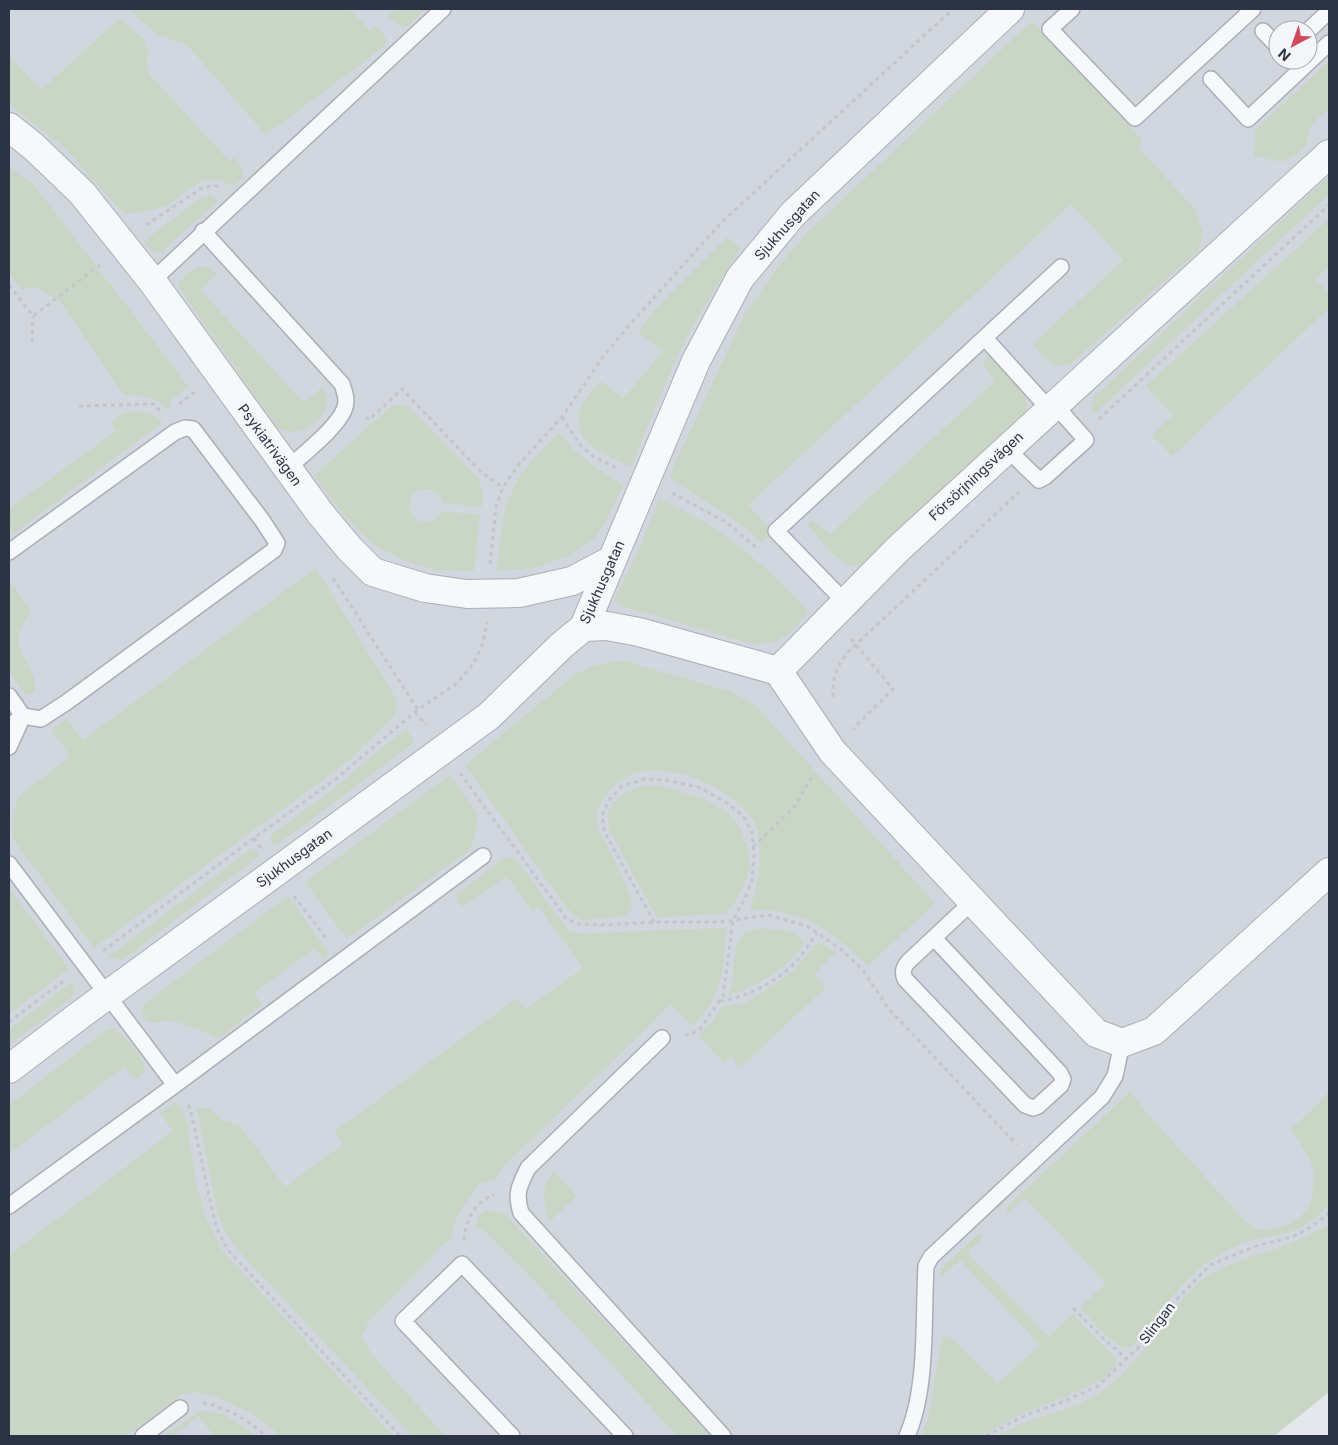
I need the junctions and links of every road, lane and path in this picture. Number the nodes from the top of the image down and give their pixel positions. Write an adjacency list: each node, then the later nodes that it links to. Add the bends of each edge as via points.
1 (442, 9): 16 (lane)
2 (952, 9): 31 (path, via 722,222 602,358 562,417 580,445 594,457)
3 (1010, 9): 31 (street, Sjukhusgatan, via 793,214 740,278 696,361)
4 (1072, 9): 5 (lane, via 1050,29 1135,118)
5 (1253, 9)
6 (1329, 11): 7 (lane)
7 (1318, 21)
8 (1263, 31): 9 (lane)
9 (1268, 36)
10 (1329, 43): 11 (lane)
11 (1318, 50)
12 (1291, 70): 13 (lane, via 1248,119)
13 (1211, 79)
14 (9, 126): 18 (street, Psykiatrivägen, via 82,193)
15 (1329, 154): 27 (street, Försörjningsvägen)
16 (237, 200): 17 (lane); 18 (path, via 214,185 202,188)
17 (203, 231): 20 (lane); 25 (lane, via 342,384)
18 (113, 251): 20 (street, Psykiatrivägen); 22 (path)
19 (1061, 267): 23 (lane)
20 (152, 281): 30 (street, Psykiatrivägen)
21 (9, 285): 22 (path)
22 (33, 316): 24 (path)
23 (985, 338): 27 (lane); 36 (lane, via 776,531)
24 (32, 342)
25 (346, 396): 30 (lane, via 344,409 334,424); 32 (path, via 369,420 402,389 482,473)
26 (79, 406): 28 (path, via 155,404)
27 (1052, 407): 29 (street, Försörjningsvägen); 29 (lane, via 1086,440 1039,480)
28 (175, 432): 33 (lane); 43 (lane, via 193,429 262,520 277,543 274,550 67,702 41,719)
29 (1007, 448): 36 (street, Försörjningsvägen, via 898,549)
30 (287, 469): 35 (street, Psykiatrivägen, via 349,548 373,572 425,588 467,594 519,593 572,581)
31 (645, 481): 34 (path, via 726,522); 35 (street, Sjukhusgatan)
32 (503, 487)
33 (9, 552)
34 (763, 554)
35 (612, 560): 37 (street, Sjukhusgatan)
36 (838, 610): 38 (path); 39 (street, Försörjningsvägen)
37 (584, 627): 39 (street, via 607,626 639,632); 53 (street, Sjukhusgatan, via 489,716)
38 (856, 644): 41 (path, via 839,662 832,684); 45 (path, via 893,689)
39 (778, 671): 55 (street, via 832,750)
40 (9, 696): 43 (lane)
41 (833, 703)
42 (418, 710): 49 (path, via 337,778)
43 (23, 716): 44 (lane); 46 (lane)
44 (9, 726)
45 (848, 733)
46 (9, 748)
47 (459, 771): 57 (path, via 566,918 576,924)
48 (815, 771): 50 (path, via 795,806)
49 (254, 838): 53 (path); 61 (path)
50 (753, 847): 56 (path, via 752,881); 57 (path, via 752,832 742,816 701,788 645,779 622,786 602,815 604,831)
51 (483, 856): 60 (lane)
52 (9, 864): 61 (lane)
53 (276, 872): 60 (path); 62 (street, Sjukhusgatan)
54 (1329, 872): 66 (street, via 1154,1031)
55 (972, 902): 59 (lane); 66 (street, via 1096,1033)
56 (733, 920): 57 (path); 58 (path, via 768,916 807,926); 63 (path, via 728,971)
57 (654, 922)
58 (817, 932): 63 (path, via 798,960 784,972 736,999); 69 (path, via 862,970 888,1008)
59 (934, 938): 59 (lane, via 905,965 905,979 1025,1105 1038,1106 1061,1085 1062,1076)
60 (342, 960): 68 (lane)
61 (84, 966): 62 (lane); 64 (path)
62 (107, 995): 67 (street, Sjukhusgatan); 68 (lane)
63 (719, 1001): 65 (path, via 700,1029 690,1035)
64 (9, 1022)
65 (662, 1038): 70 (lane, via 528,1168)
66 (1122, 1043): 69 (lane, via 1115,1076 1102,1097)
67 (9, 1070)
68 (175, 1085): 71 (lane); 79 (path, via 190,1108 217,1229 228,1250)
69 (1033, 1161): 83 (lane, via 931,1257 926,1266 922,1375)
70 (518, 1191): 73 (path, via 486,1197 477,1204 464,1238); 82 (lane, via 516,1199 521,1213)
71 (9, 1206)
72 (1329, 1213): 75 (path, Slingan, via 1292,1237 1259,1246 1210,1266 1170,1305)
73 (462, 1264): 80 (lane, via 403,1321); 81 (lane)
74 (1073, 1308): 75 (path)
75 (1127, 1359): 84 (path, Slingan, via 1098,1386 1026,1414)
76 (180, 1408): 77 (lane); 78 (path, via 192,1402 206,1403 230,1412)
77 (142, 1436)
78 (265, 1436)
79 (400, 1436)
80 (512, 1436)
81 (625, 1436)
82 (723, 1436)
83 (907, 1436)
84 (986, 1436)

